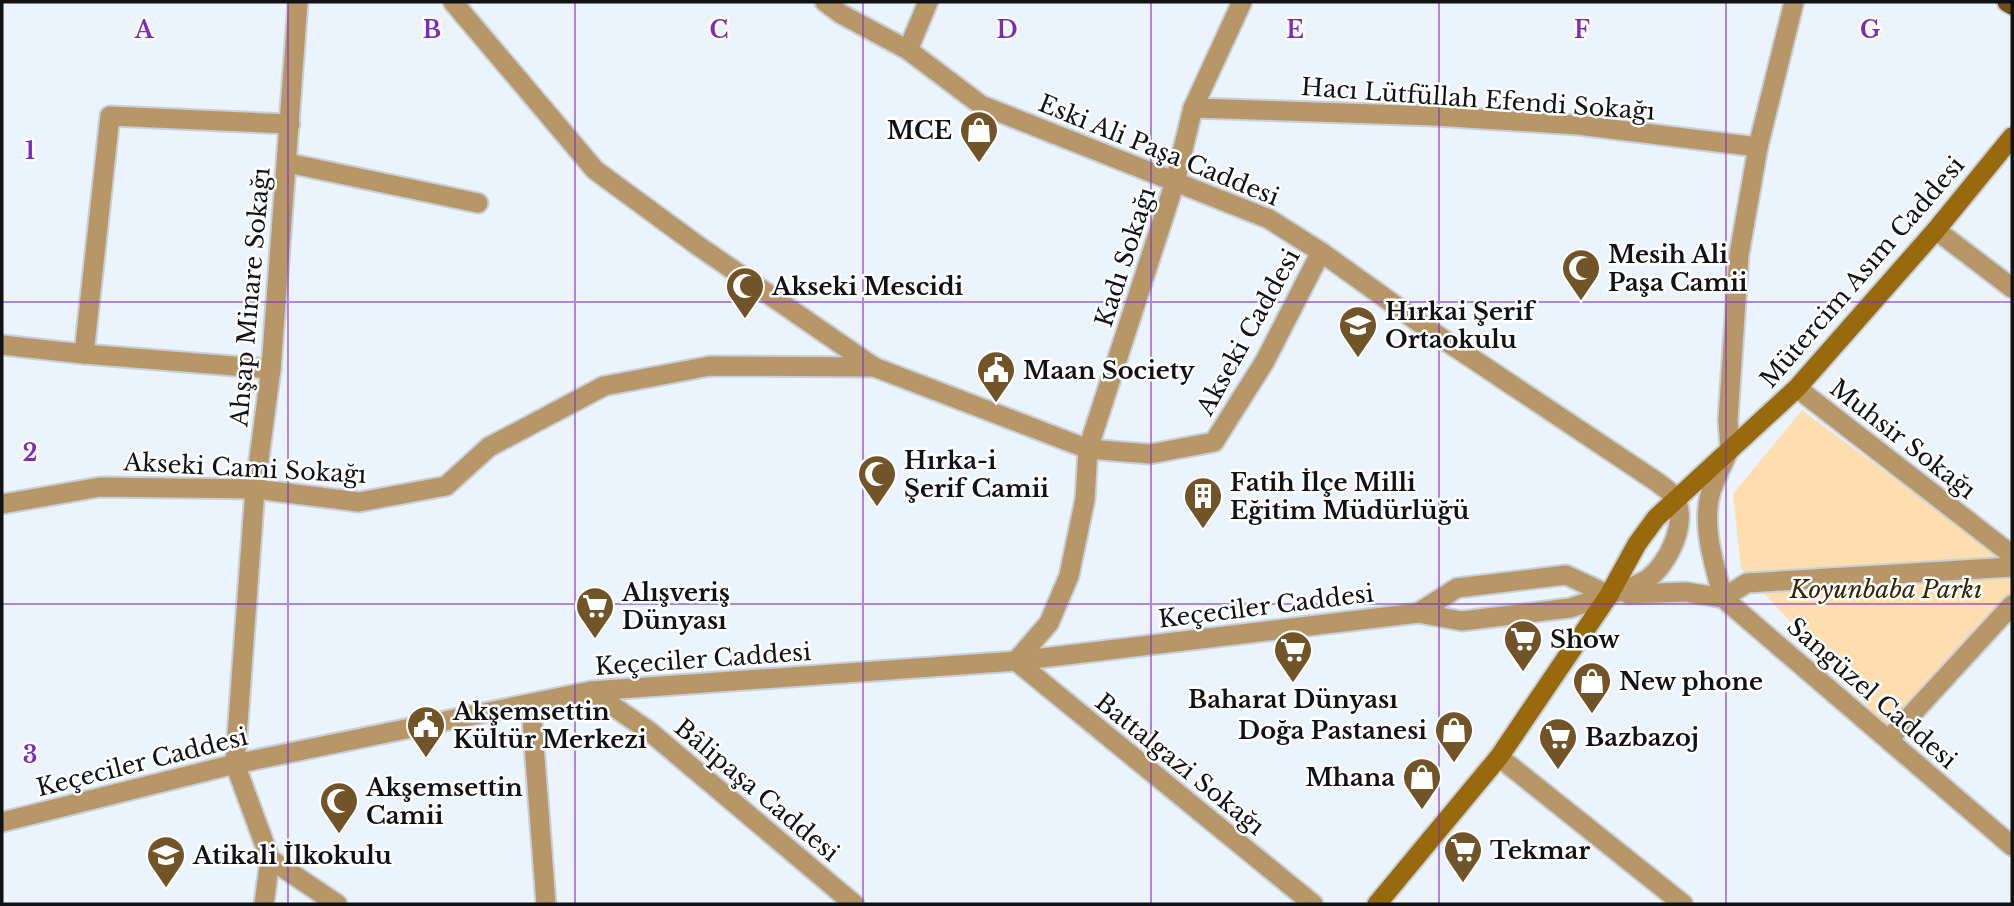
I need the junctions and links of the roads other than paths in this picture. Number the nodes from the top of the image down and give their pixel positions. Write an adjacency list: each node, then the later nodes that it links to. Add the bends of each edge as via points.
1 (298, 2): 11 (street, Ahşap Minare Sokağı)
2 (453, 2): 22 (street, Akseki Caddesi, via 595,170)
3 (825, 2): 9 (street, Eski Ali Paşa Caddesi)
4 (928, 2): 9 (street)
5 (1242, 2): 10 (street, Kadı Sokağı)
6 (1794, 2): 13 (street)
7 (2007, 2): 8 (main road)
8 (2012, 5)
9 (908, 50): 15 (street, Eski Ali Paşa Caddesi, via 981,105)
10 (1193, 108): 13 (street, Hacı Lütfüllah Efendi Sokağı, via 1578,125); 15 (street, Kadı Sokağı)
11 (290, 124): 14 (street, Ahşap Minare Sokağı); 21 (street, via 110,116)
12 (2012, 137): 17 (main road, Mütercim Asım Caddesi)
13 (1758, 147): 25 (street, via 1739,255)
14 (288, 163): 16 (street); 23 (street, Ahşap Minare Sokağı)
15 (1175, 182): 18 (street, Eski Ali Paşa Caddesi, via 1269,219); 26 (street, Kadı Sokağı)
16 (478, 203)
17 (1936, 230): 19 (street); 24 (main road, Mütercim Asım Caddesi)
18 (1321, 252): 26 (street, Akseki Caddesi, via 1265,360 1214,442 1150,454); 28 (street, Eski Ali Paşa Caddesi)
19 (2012, 288)
20 (2, 345): 21 (street)
21 (84, 354): 23 (street)
22 (874, 367): 26 (street, Akseki Caddesi); 27 (street, Akseki Cami Sokağı, via 710,366 617,383 489,447 446,486 359,502)
23 (271, 369): 27 (street, Ahşap Minare Sokağı)
24 (1797, 388): 25 (main road, Mütercim Asım Caddesi); 30 (street, Muhsir Sokağı)
25 (1730, 448): 28 (main road, Mütercim Asım Caddesi); 33 (street, via 1711,491 1707,515)
26 (1088, 449): 36 (street, Kadı Sokağı, via 1085,499 1069,576 1049,623)
27 (255, 489): 29 (street, Akseki Cami Sokağı, via 100,486); 41 (street, Ahşap Minare Sokağı)
28 (1675, 498): 32 (main road, Mütercim Asım Caddesi, via 1637,544); 32 (street, via 1678,529 1660,569 1645,581)
29 (2, 504)
30 (2012, 555)
31 (2012, 567): 33 (street, via 1747,583)
32 (1609, 595): 33 (street, via 1686,592); 35 (street, Keçeciler Caddesi, via 1570,608 1462,621); 35 (street, Keçeciler Caddesi, via 1566,575 1457,589); 40 (main road, Mütercim Asım Caddesi)
33 (1723, 598): 39 (street, Sangüzel Caddesi)
34 (2012, 605): 39 (street)
35 (1418, 612): 36 (street, Keçeciler Caddesi)
36 (1016, 661): 37 (street, Keçeciler Caddesi); 49 (street, Battalgazi Sokağı)
37 (591, 691): 38 (street, Keçeciler Caddesi); 48 (street, Bâlipaşa Caddesi, via 649,731)
38 (531, 705): 41 (street, Keçeciler Caddesi); 47 (street)
39 (1889, 739): 43 (street, Sangüzel Caddesi)
40 (1499, 757): 50 (main road, Mütercim Asım Caddesi); 51 (street)
41 (235, 764): 42 (street, Keçeciler Caddesi); 44 (street)
42 (2, 822)
43 (2012, 846)
44 (270, 859): 45 (street); 46 (street)
45 (264, 904)
46 (337, 904)
47 (546, 904)
48 (854, 904)
49 (1312, 904)
50 (1377, 904)
51 (1683, 904)

